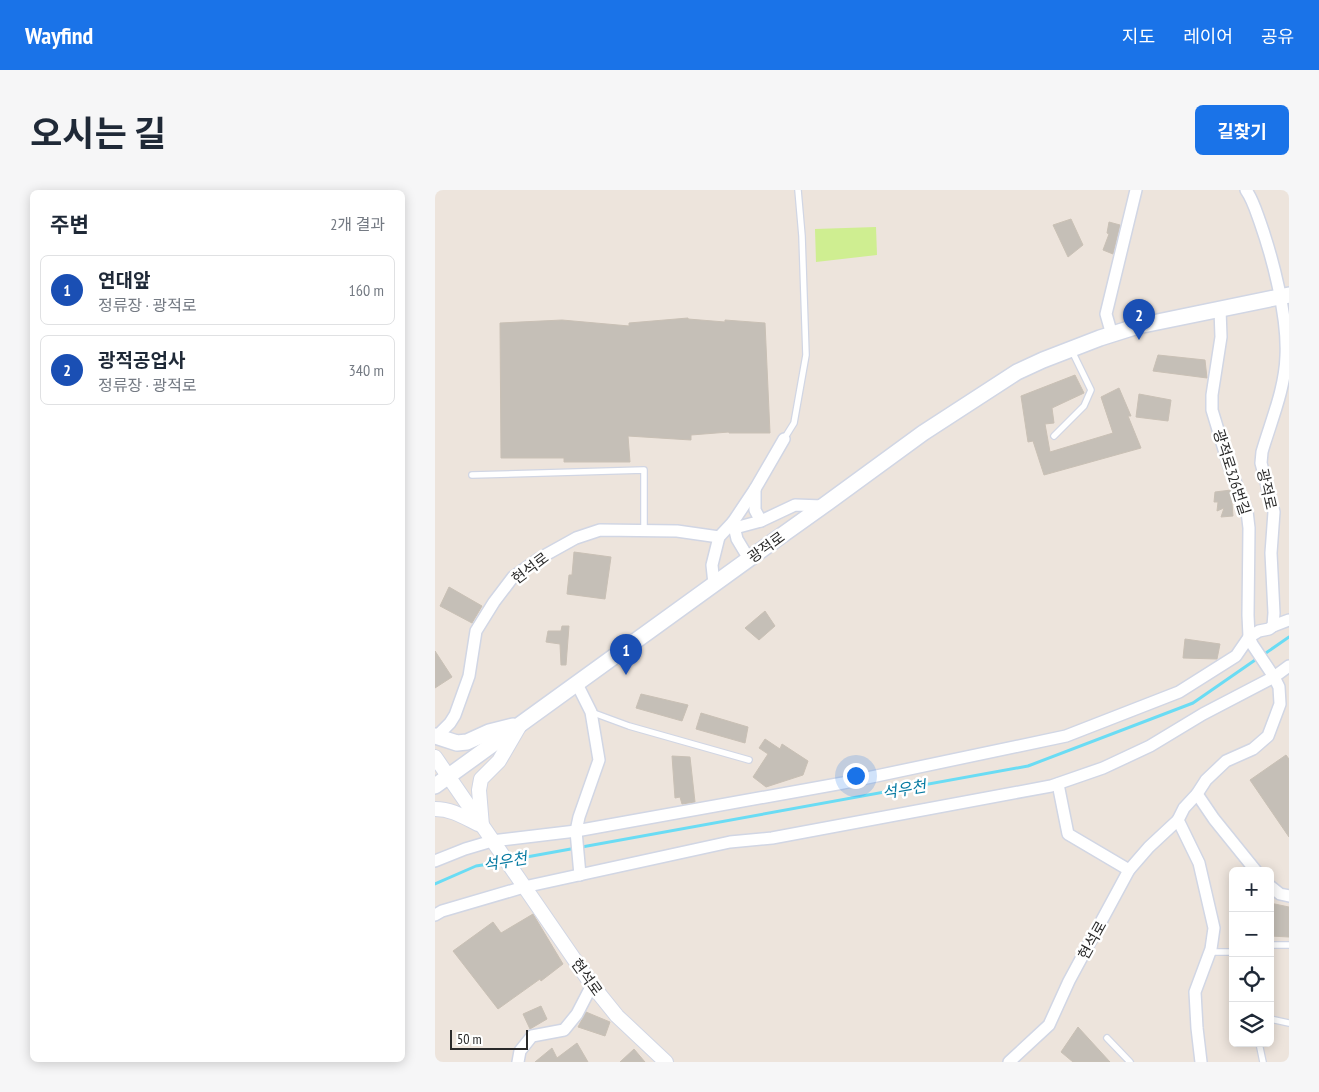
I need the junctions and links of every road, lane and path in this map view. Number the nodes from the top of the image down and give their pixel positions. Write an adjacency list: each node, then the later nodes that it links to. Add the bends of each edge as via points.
1 (798, 190): 9 (lane, via 806,356 794,423)
2 (1135, 190): 6 (street, via 1106,314)
3 (1246, 190): 4 (street, 광적로, via 1264,235)
4 (1281, 296): 5 (main road, 광적로); 20 (street, 광적로, via 1287,356 1283,385 1261,452 1274,512 1271,552)
5 (1224, 308): 6 (main road, 광적로); 21 (street, 광적로326번길, via 1211,410 1247,511)
6 (1111, 335): 7 (main road, 광적로)
7 (1071, 349): 8 (lane, via 1091,390 1084,406); 12 (main road, 광적로, via 1017,372 923,432)
8 (1054, 436)
9 (784, 439): 11 (street)
10 (473, 476): 15 (lane, via 644,470)
11 (755, 489): 13 (street, via 755,510); 14 (street)
12 (823, 506): 13 (street, via 795,505); 17 (main road, 광적로)
13 (761, 521): 14 (street)
14 (734, 525): 16 (street); 17 (street, via 737,539)
15 (644, 531): 16 (street, 현석로, via 677,531); 28 (street, 현석로, via 600,530 576,538 513,577 476,631 469,676 455,715)
16 (719, 537): 18 (street, via 712,565)
17 (749, 559): 18 (main road, 광적로)
18 (714, 584): 24 (main road, 광적로)
19 (1289, 620): 20 (street)
20 (1273, 626): 21 (street, via 1259,631)
21 (1251, 640): 23 (street); 38 (street, via 1236,656 1179,692 1066,736 843,783)
22 (1289, 666): 23 (street)
23 (1274, 677): 25 (street); 32 (street, via 1150,746)
24 (577, 684): 26 (street); 27 (main road, 광적로)
25 (1284, 694): 34 (street, via 1268,736 1253,749 1227,761 1206,780)
26 (591, 712): 30 (lane); 38 (street, via 599,760)
27 (520, 725): 28 (main road, via 489,732 467,742 457,743); 31 (main road, 광적로); 37 (street, via 499,761 481,779)
28 (435, 737)
29 (435, 757): 31 (street)
30 (749, 760)
31 (448, 776): 33 (main road, 광적로); 37 (street)
32 (1058, 784): 42 (street, via 1068,834); 43 (street, via 772,838 730,842)
33 (435, 786)
34 (1197, 794): 36 (street, via 1183,808); 41 (street)
35 (435, 809): 37 (street, via 455,812)
36 (1178, 820): 42 (street, 현석로); 50 (street, via 1199,863 1214,928)
37 (482, 826): 39 (street)
38 (576, 831): 39 (street); 43 (street)
39 (492, 841): 40 (street); 44 (street, 현석로)
40 (435, 861)
41 (1253, 867)
42 (1129, 870): 59 (street, 현석로, via 1049,1025)
43 (580, 875): 44 (street)
44 (523, 884): 47 (street); 52 (street, 현석로)
45 (1274, 889): 46 (street)
46 (1289, 896)
47 (435, 915)
48 (1274, 945): 49 (lane)
49 (1289, 945)
50 (1210, 952): 51 (lane); 61 (street, via 1195,992)
51 (1229, 952)
52 (592, 985): 57 (street, via 577,1014 564,1030 532,1036 520,1051); 58 (street, 현석로, via 617,1016)
53 (1274, 1020): 54 (lane)
54 (1289, 1023)
55 (1107, 1038): 60 (lane)
56 (1260, 1047): 62 (lane)
57 (518, 1062)
58 (666, 1062)
59 (1009, 1062)
60 (1130, 1062)
61 (1201, 1062)
62 (1263, 1062)

